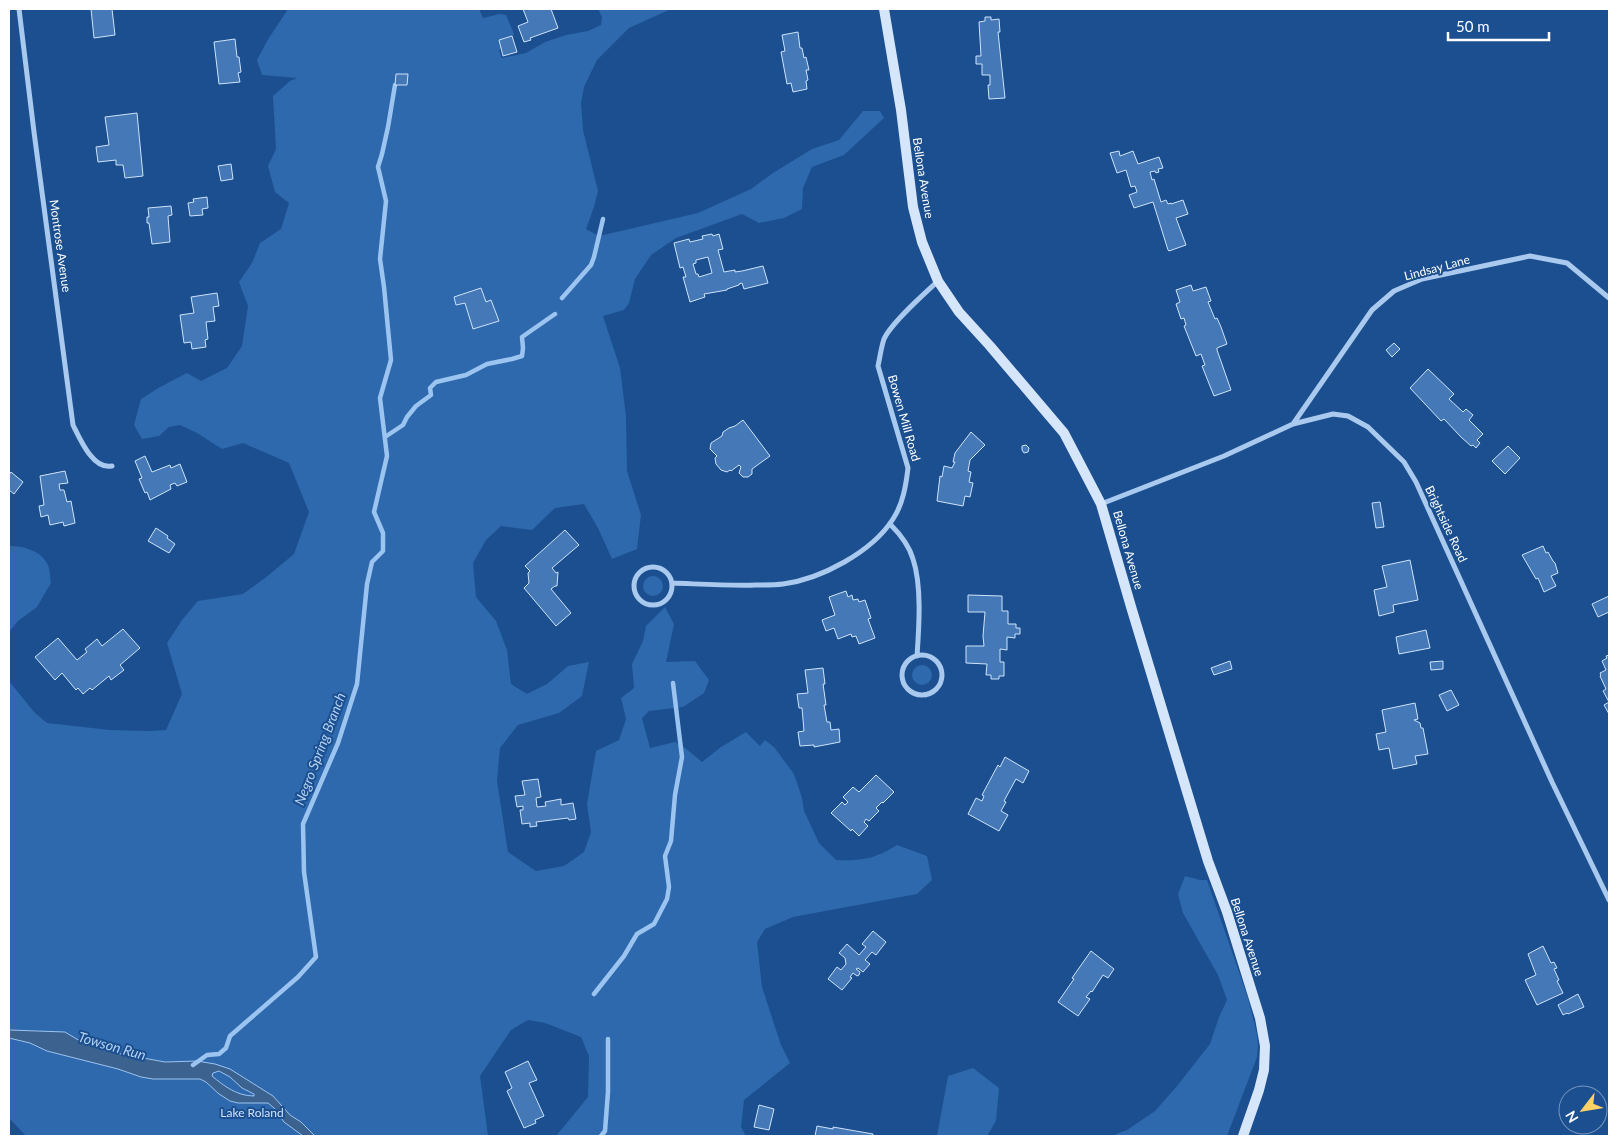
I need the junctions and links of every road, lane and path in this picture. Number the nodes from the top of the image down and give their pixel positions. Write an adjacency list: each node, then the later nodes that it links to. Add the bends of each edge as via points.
1 (19, 9): 6 (street, Montrose Avenue, via 73,425 93,458 106,468)
2 (884, 9): 3 (main road, Bellona Avenue, via 901,110 912,207)
3 (938, 281): 7 (main road, Bellona Avenue, via 958,312 1064,433); 8 (street, Bowen Mill Road, via 894,324 880,352 878,366 908,468 901,502)
4 (1609, 298): 5 (street, Lindsay Lane, via 1567,264 1530,256 1422,279 1394,291 1372,310)
5 (1293, 424): 7 (street, Brightside Road, via 1224,456); 11 (street, Brightside Road, via 1333,414 1348,416 1368,427 1404,462 1430,510 1552,782)
6 (112, 466)
7 (1101, 504): 12 (main road, Bellona Avenue, via 1208,861 1262,1026 1264,1070)
8 (890, 524): 9 (street, Bowen Mill Road, via 861,550 809,578 783,584); 10 (street, via 908,547 916,572)
9 (672, 583): 9 (street, via 659,568 648,568 634,582 635,591 649,605 659,604 668,598)
10 (917, 656): 10 (street, via 905,665 904,684 912,692 928,694 940,684 941,670 930,657)
11 (1609, 900)
12 (1243, 1136)

